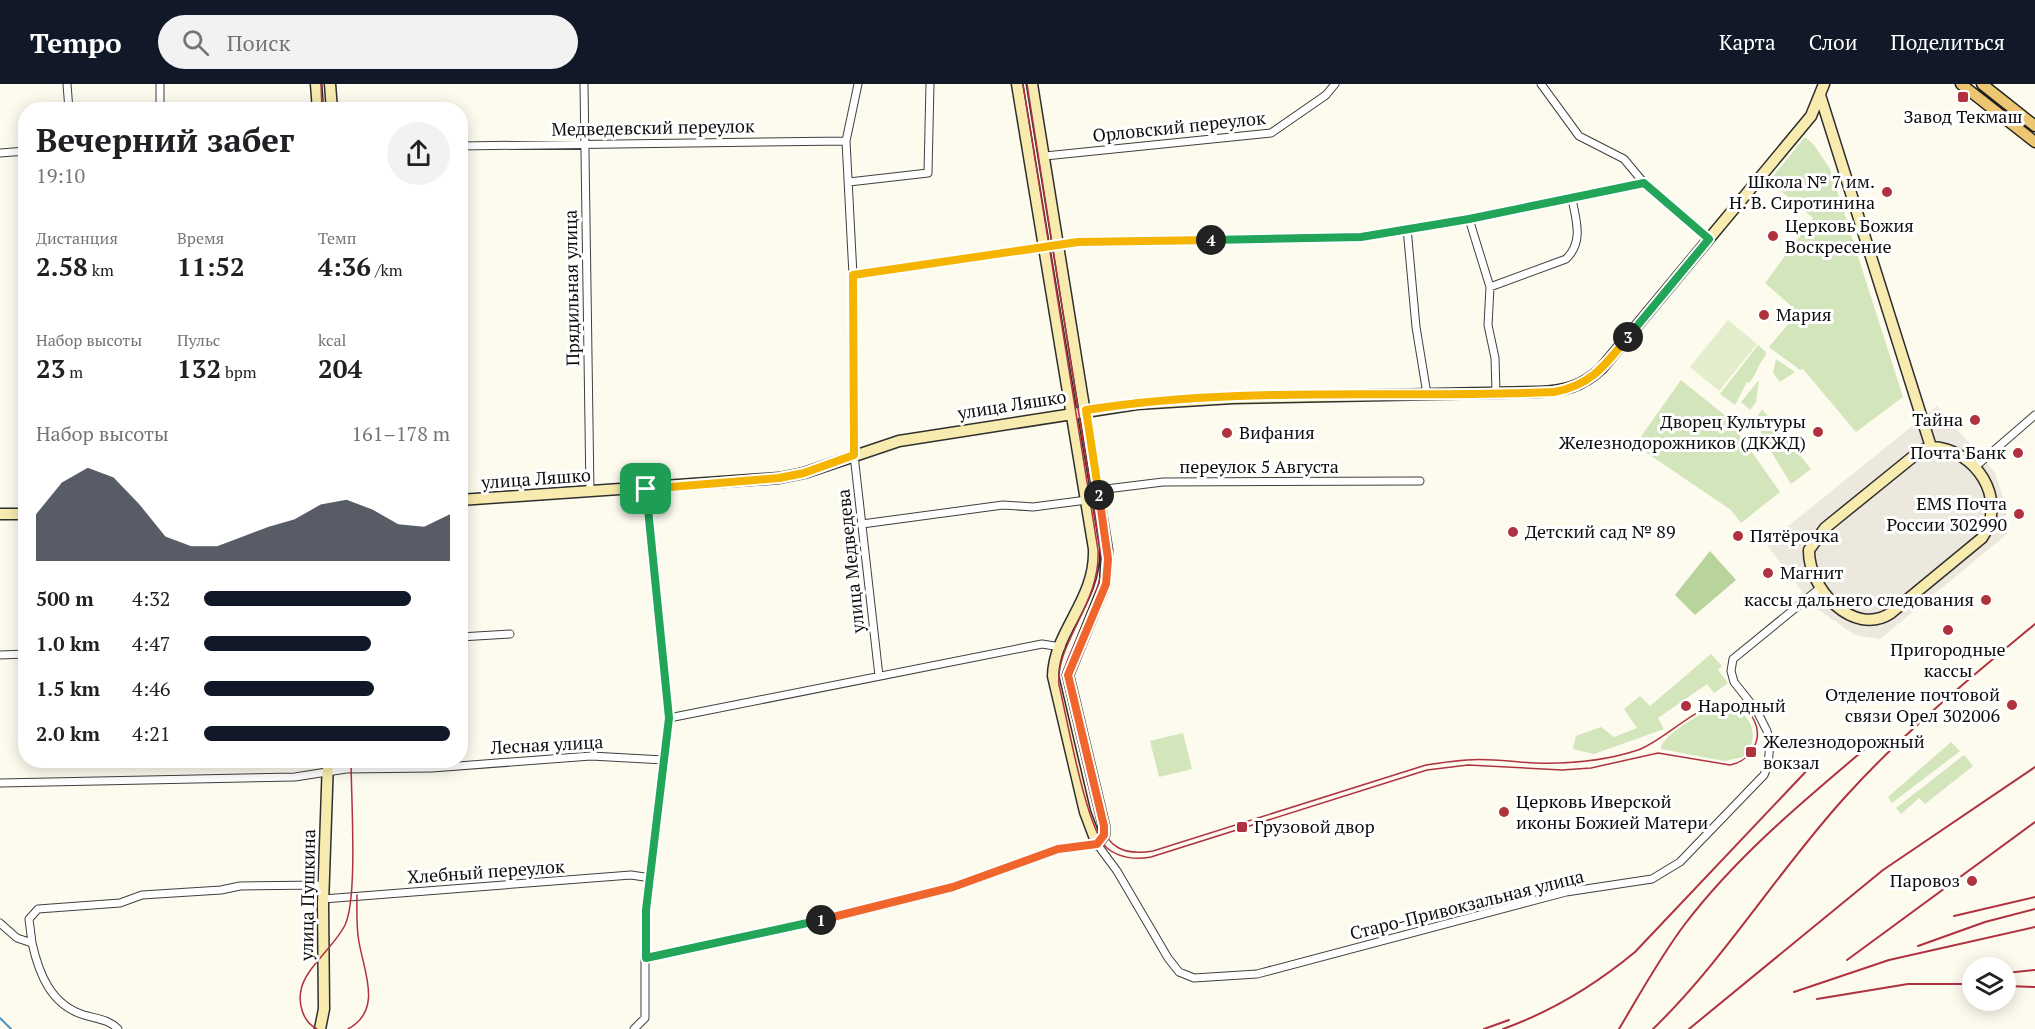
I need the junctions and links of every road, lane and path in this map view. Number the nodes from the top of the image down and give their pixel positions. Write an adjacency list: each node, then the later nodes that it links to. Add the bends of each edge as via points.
1 (67, 84): 17 (street)
2 (160, 84): 18 (street)
3 (316, 84): 19 (street)
4 (330, 84): 20 (street)
5 (584, 84): 24 (street, Прядильная улица)
6 (858, 84): 22 (street, улица Медведева)
7 (930, 84): 29 (street, via 928,173)
8 (1017, 84): 36 (street)
9 (1032, 84): 28 (street)
10 (1335, 84): 28 (street, Орловский переулок, via 1326,95 1271,133)
11 (1541, 84): 30 (street, via 1579,136 1624,159)
12 (1817, 84): 16 (street)
13 (1824, 84): 16 (street, улица Ляшко)
14 (1961, 84): 23 (main road)
15 (1982, 84): 21 (main road)
16 (1821, 97): 34 (street, улица Ляшко, via 1811,116); 44 (street)
17 (68, 102)
18 (160, 102)
19 (317, 102)
20 (331, 102)
21 (2035, 126)
22 (846, 141): 24 (street, Медведевский переулок); 29 (street, улица Медведева)
23 (2035, 142)
24 (585, 145): 25 (street, Медведевский переулок); 50 (street, Прядильная улица)
25 (468, 147)
26 (18, 152): 27 (street)
27 (0, 153)
28 (1045, 156): 35 (street)
29 (849, 182): 37 (street, улица Медведева)
30 (1644, 183): 31 (street); 34 (street)
31 (1572, 199): 32 (street); 38 (street, via 1578,232 1572,254)
32 (1469, 219): 33 (street); 38 (street)
33 (1407, 228): 35 (street, via 1361,237); 40 (street)
34 (1709, 239): 39 (street, улица Ляшко, via 1588,380 1554,392)
35 (1059, 244): 36 (street); 41 (street)
36 (1044, 246): 37 (street); 42 (street)
37 (853, 275): 45 (street, улица Медведева)
38 (1490, 287): 39 (street, via 1488,325 1495,358)
39 (1496, 393): 40 (street, улица Ляшко)
40 (1427, 394): 41 (street, улица Ляшко, via 1171,400)
41 (1086, 410): 42 (street, улица Ляшко); 49 (street)
42 (1072, 413): 45 (street, улица Ляшко, via 898,441); 52 (street)
43 (2035, 415): 46 (street)
44 (1931, 447): 46 (street, via 1956,451); 56 (street, via 1920,451 1815,540 1809,550 1809,562)
45 (854, 455): 48 (street, улица Ляшко, via 779,478); 55 (street, улица Медведева)
46 (1975, 467): 56 (street, via 1989,490 1989,527 1982,538 1891,614 1870,621 1853,617)
47 (1420, 481): 49 (street, переулок 5 Августа, via 1163,482)
48 (646, 489): 50 (street, улица Ляшко); 63 (street)
49 (1098, 490): 70 (street, via 1107,576 1068,675 1104,826 1104,835)
50 (590, 492): 51 (street, улица Ляшко)
51 (468, 500)
52 (1087, 500): 55 (street, via 1033,507 1004,505); 59 (street, via 1094,569 1083,603)
53 (0, 514): 54 (street)
54 (18, 514)
55 (862, 524): 62 (street, улица Медведева)
56 (1820, 588): 70 (street, Старо-Привокзальная улица, via 1733,660 1734,682 1763,720 1770,743 1764,775 1680,862 1642,882 1566,892 1257,974 1194,978 1179,972 1168,958)
57 (510, 634): 58 (street)
58 (468, 637)
59 (1061, 647): 62 (street, via 1042,644); 70 (street, via 1054,667 1055,686 1085,812)
60 (18, 654): 61 (street)
61 (0, 655)
62 (879, 676): 63 (street)
63 (669, 718): 64 (street)
64 (664, 760): 65 (street, Лесная улица, via 591,756); 71 (street)
65 (468, 765)
66 (328, 768): 68 (street, улица Пушкина)
67 (432, 768): 68 (street, Лесная улица)
68 (328, 772): 69 (street, Лесная улица, via 295,777); 72 (street, улица Пушкина)
69 (0, 783)
70 (1097, 844): 76 (street, via 1058,849 973,881 877,907)
71 (651, 878): 73 (street, Хлебный переулок, via 631,875); 76 (street)
72 (324, 885): 73 (street, улица Пушкина); 75 (street, via 240,886 142,895 120,903 38,909 28,919)
73 (323, 899): 78 (street, улица Пушкина, via 324,1009)
74 (0, 923): 75 (street, via 17,938)
75 (32, 943): 77 (street, via 37,963 58,1001 81,1014 108,1021)
76 (646, 958): 79 (street, via 645,1018)
77 (118, 1029)
78 (320, 1029)
79 (634, 1029)

